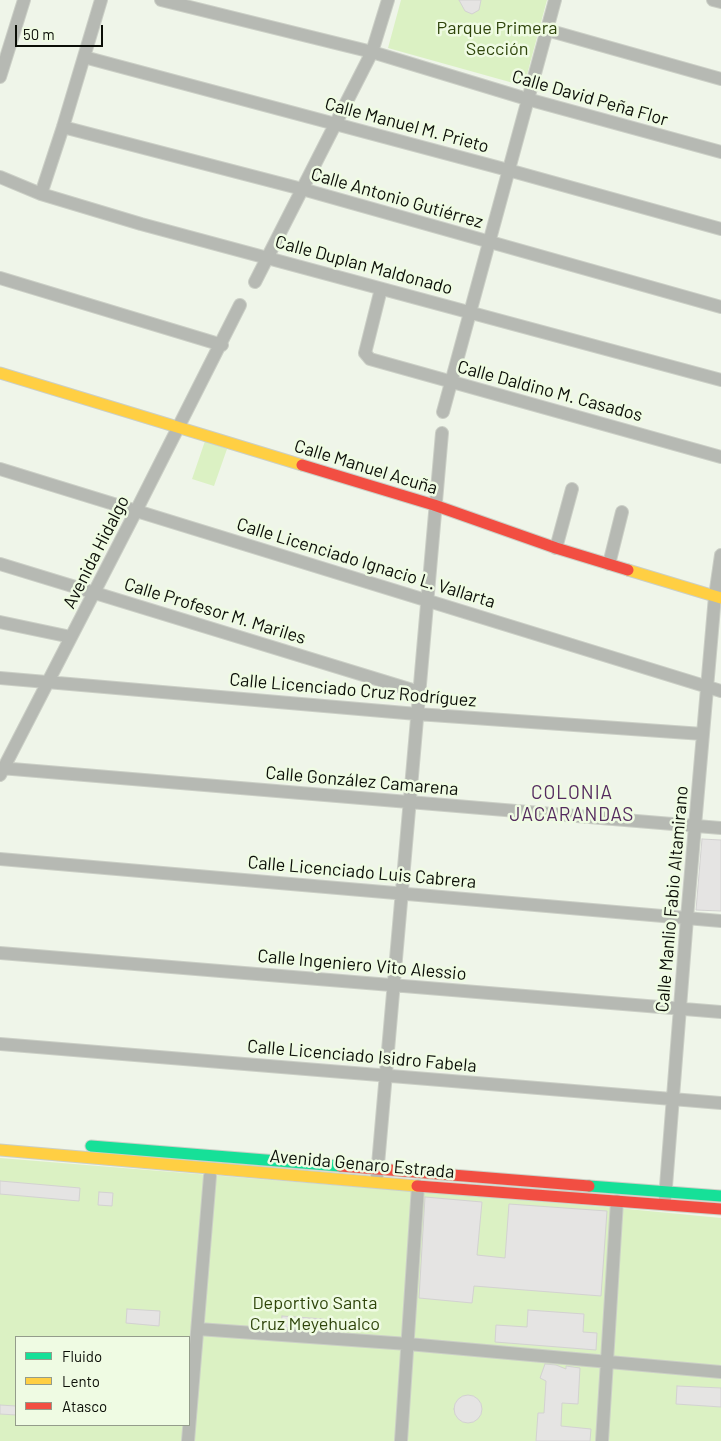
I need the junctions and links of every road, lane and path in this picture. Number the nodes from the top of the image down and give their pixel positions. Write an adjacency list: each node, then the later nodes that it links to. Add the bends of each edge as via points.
1 (24, 0): 11 (street)
2 (100, 0): 10 (street)
3 (161, 0): 9 (street, Calle David Peña Flor)
4 (388, 0): 9 (street)
5 (555, 0): 8 (street)
6 (713, 0): 7 (street)
7 (721, 2)
8 (546, 30): 12 (street); 13 (street)
9 (372, 52): 13 (street, Calle David Peña Flor); 14 (street)
10 (84, 57): 14 (street, Calle Manuel M. Prieto); 15 (street)
11 (0, 78)
12 (721, 79)
13 (527, 99): 16 (street, Calle David Peña Flor); 17 (street)
14 (336, 124): 17 (street, Calle Manuel M. Prieto); 19 (street)
15 (63, 127): 19 (street, Calle Antonio Gutiérrez); 20 (street)
16 (721, 152)
17 (508, 170): 21 (street, Calle Manuel M. Prieto); 22 (street)
18 (0, 177): 20 (street, Calle Duplan Maldonado)
19 (302, 189): 22 (street, Calle Antonio Gutiérrez); 23 (street)
20 (41, 194): 23 (street, Calle Duplan Maldonado)
21 (721, 229)
22 (489, 242): 28 (street, Calle Antonio Gutiérrez); 29 (street)
23 (268, 258): 25 (street); 26 (street, Calle Duplan Maldonado)
24 (0, 278): 30 (street)
25 (256, 282)
26 (381, 289): 29 (street, Calle Duplan Maldonado); 33 (street, Calle Daldino M. Casados, via 365,353 370,359)
27 (240, 306): 30 (street, Avenida Hidalgo)
28 (721, 307)
29 (470, 311): 32 (street, Calle Duplan Maldonado); 33 (street)
30 (222, 344): 35 (street, Avenida Hidalgo)
31 (0, 373): 35 (street, Calle Manuel Acuña)
32 (721, 380)
33 (450, 382): 34 (street); 37 (street, Calle Daldino M. Casados)
34 (443, 412)
35 (179, 428): 40 (street, Calle Manuel Acuña); 41 (street, Avenida Hidalgo)
36 (442, 433): 40 (street)
37 (721, 457)
38 (0, 469): 41 (street, Calle Licenciado Ignacio L. Vallarta)
39 (572, 488): 43 (street)
40 (434, 505): 43 (street, Calle Manuel Acuña); 49 (street)
41 (136, 512): 47 (street, Avenida Hidalgo); 49 (street, Calle Licenciado Ignacio L. Vallarta)
42 (622, 512): 46 (street)
43 (556, 548): 46 (street, Calle Manuel Acuña)
44 (721, 555): 48 (street, Calle Manlio Fabio Altamirano)
45 (0, 564): 47 (street, Calle Profesor M. Mariles)
46 (608, 564): 48 (street, Calle Manuel Acuña)
47 (94, 593): 51 (street, Avenida Hidalgo); 56 (street, Calle Profesor M. Mariles)
48 (718, 597): 54 (street, Calle Manlio Fabio Altamirano)
49 (426, 599): 54 (street, Calle Licenciado Ignacio L. Vallarta); 56 (street)
50 (0, 622): 51 (street)
51 (71, 637): 53 (street, Avenida Hidalgo)
52 (0, 678): 53 (street, Calle Licenciado Cruz Rodríguez)
53 (48, 682): 57 (street, Calle Licenciado Cruz Rodríguez); 59 (street, Avenida Hidalgo)
54 (708, 687): 55 (street, Calle Licenciado Ignacio L. Vallarta); 58 (street, Calle Manlio Fabio Altamirano)
55 (721, 691)
56 (419, 692): 57 (street)
57 (417, 714): 58 (street, Calle Licenciado Cruz Rodríguez); 60 (street)
58 (703, 734): 61 (street, Calle Manlio Fabio Altamirano)
59 (1, 770): 60 (street, Calle González Camarena)
60 (410, 802): 61 (street, Calle González Camarena); 64 (street)
61 (695, 827): 62 (street, Calle González Camarena); 65 (street, Calle Manlio Fabio Altamirano)
62 (721, 828)
63 (0, 859): 64 (street, Calle Licenciado Luis Cabrera)
64 (402, 892): 65 (street, Calle Licenciado Luis Cabrera); 68 (street)
65 (686, 918): 66 (street, Calle Licenciado Luis Cabrera); 69 (street, Calle Manlio Fabio Altamirano)
66 (721, 921)
67 (0, 953): 68 (street, Calle Ingeniero Vito Alessio)
68 (394, 984): 69 (street, Calle Ingeniero Vito Alessio); 72 (street)
69 (680, 1009): 70 (street, Calle Ingeniero Vito Alessio); 73 (street, Calle Manlio Fabio Altamirano)
70 (721, 1012)
71 (0, 1044): 72 (street, Calle Licenciado Isidro Fabela)
72 (387, 1075): 73 (street, Calle Licenciado Isidro Fabela); 77 (street)
73 (673, 1099): 74 (street, Calle Licenciado Isidro Fabela); 81 (street, Calle Manlio Fabio Altamirano)
74 (721, 1103)
75 (80, 1145): 77 (street, Avenida Genaro Estrada)
76 (0, 1150): 79 (street, Avenida Genaro Estrada)
77 (378, 1168): 79 (street); 81 (street, Avenida Genaro Estrada)
78 (210, 1176): 86 (street)
79 (377, 1183): 80 (street, Avenida Genaro Estrada)
80 (418, 1186): 83 (street, Avenida Genaro Estrada); 87 (street)
81 (666, 1191): 82 (street, Avenida Genaro Estrada); 84 (street, Calle Manlio Fabio Altamirano)
82 (721, 1196)
83 (617, 1201): 84 (street, Avenida Genaro Estrada); 88 (street)
84 (665, 1204): 85 (street, Avenida Genaro Estrada)
85 (721, 1209)
86 (198, 1329): 87 (street); 90 (street)
87 (408, 1344): 88 (street); 93 (street)
88 (607, 1362): 89 (street); 94 (street)
89 (721, 1372)
90 (190, 1419)
91 (189, 1426): 92 (street)
92 (188, 1441)
93 (401, 1441)
94 (602, 1441)

